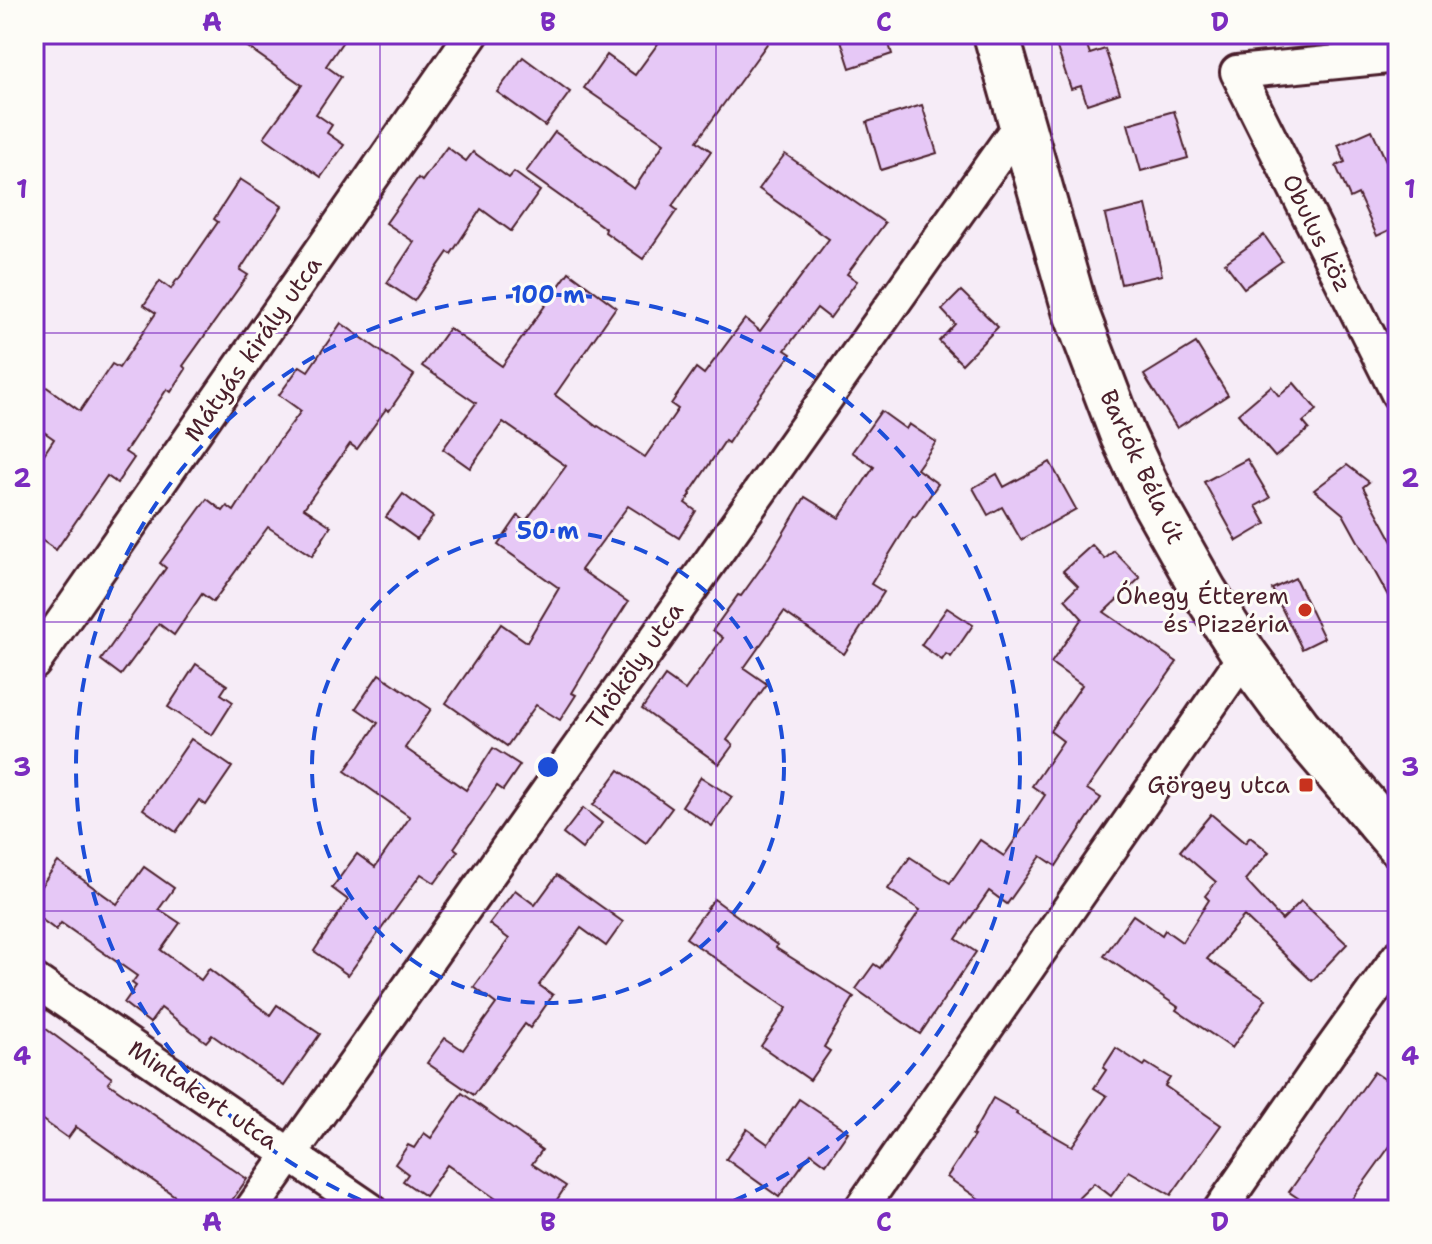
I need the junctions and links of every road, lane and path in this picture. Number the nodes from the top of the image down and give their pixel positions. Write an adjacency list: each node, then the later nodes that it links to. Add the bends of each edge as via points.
1 (472, 34): 7 (street, Mátyás király utca)
2 (996, 34): 4 (street, Bartók Béla út)
3 (1398, 56): 5 (street, Obulus köz, via 1237,72)
4 (1021, 123): 6 (street, Bartók Béla út, via 1075,310 1123,436 1154,502); 11 (street, Thököly utca)
5 (1398, 394)
6 (1245, 655): 8 (street, Bartók Béla út, via 1298,727); 14 (street)
7 (34, 663)
8 (1398, 844)
9 (1398, 957): 15 (street)
10 (34, 980): 11 (street, Mintakert utca)
11 (289, 1154): 12 (street, Thököly utca); 13 (street, Mintakert utca)
12 (251, 1210)
13 (371, 1210)
14 (860, 1210)
15 (1220, 1210)

